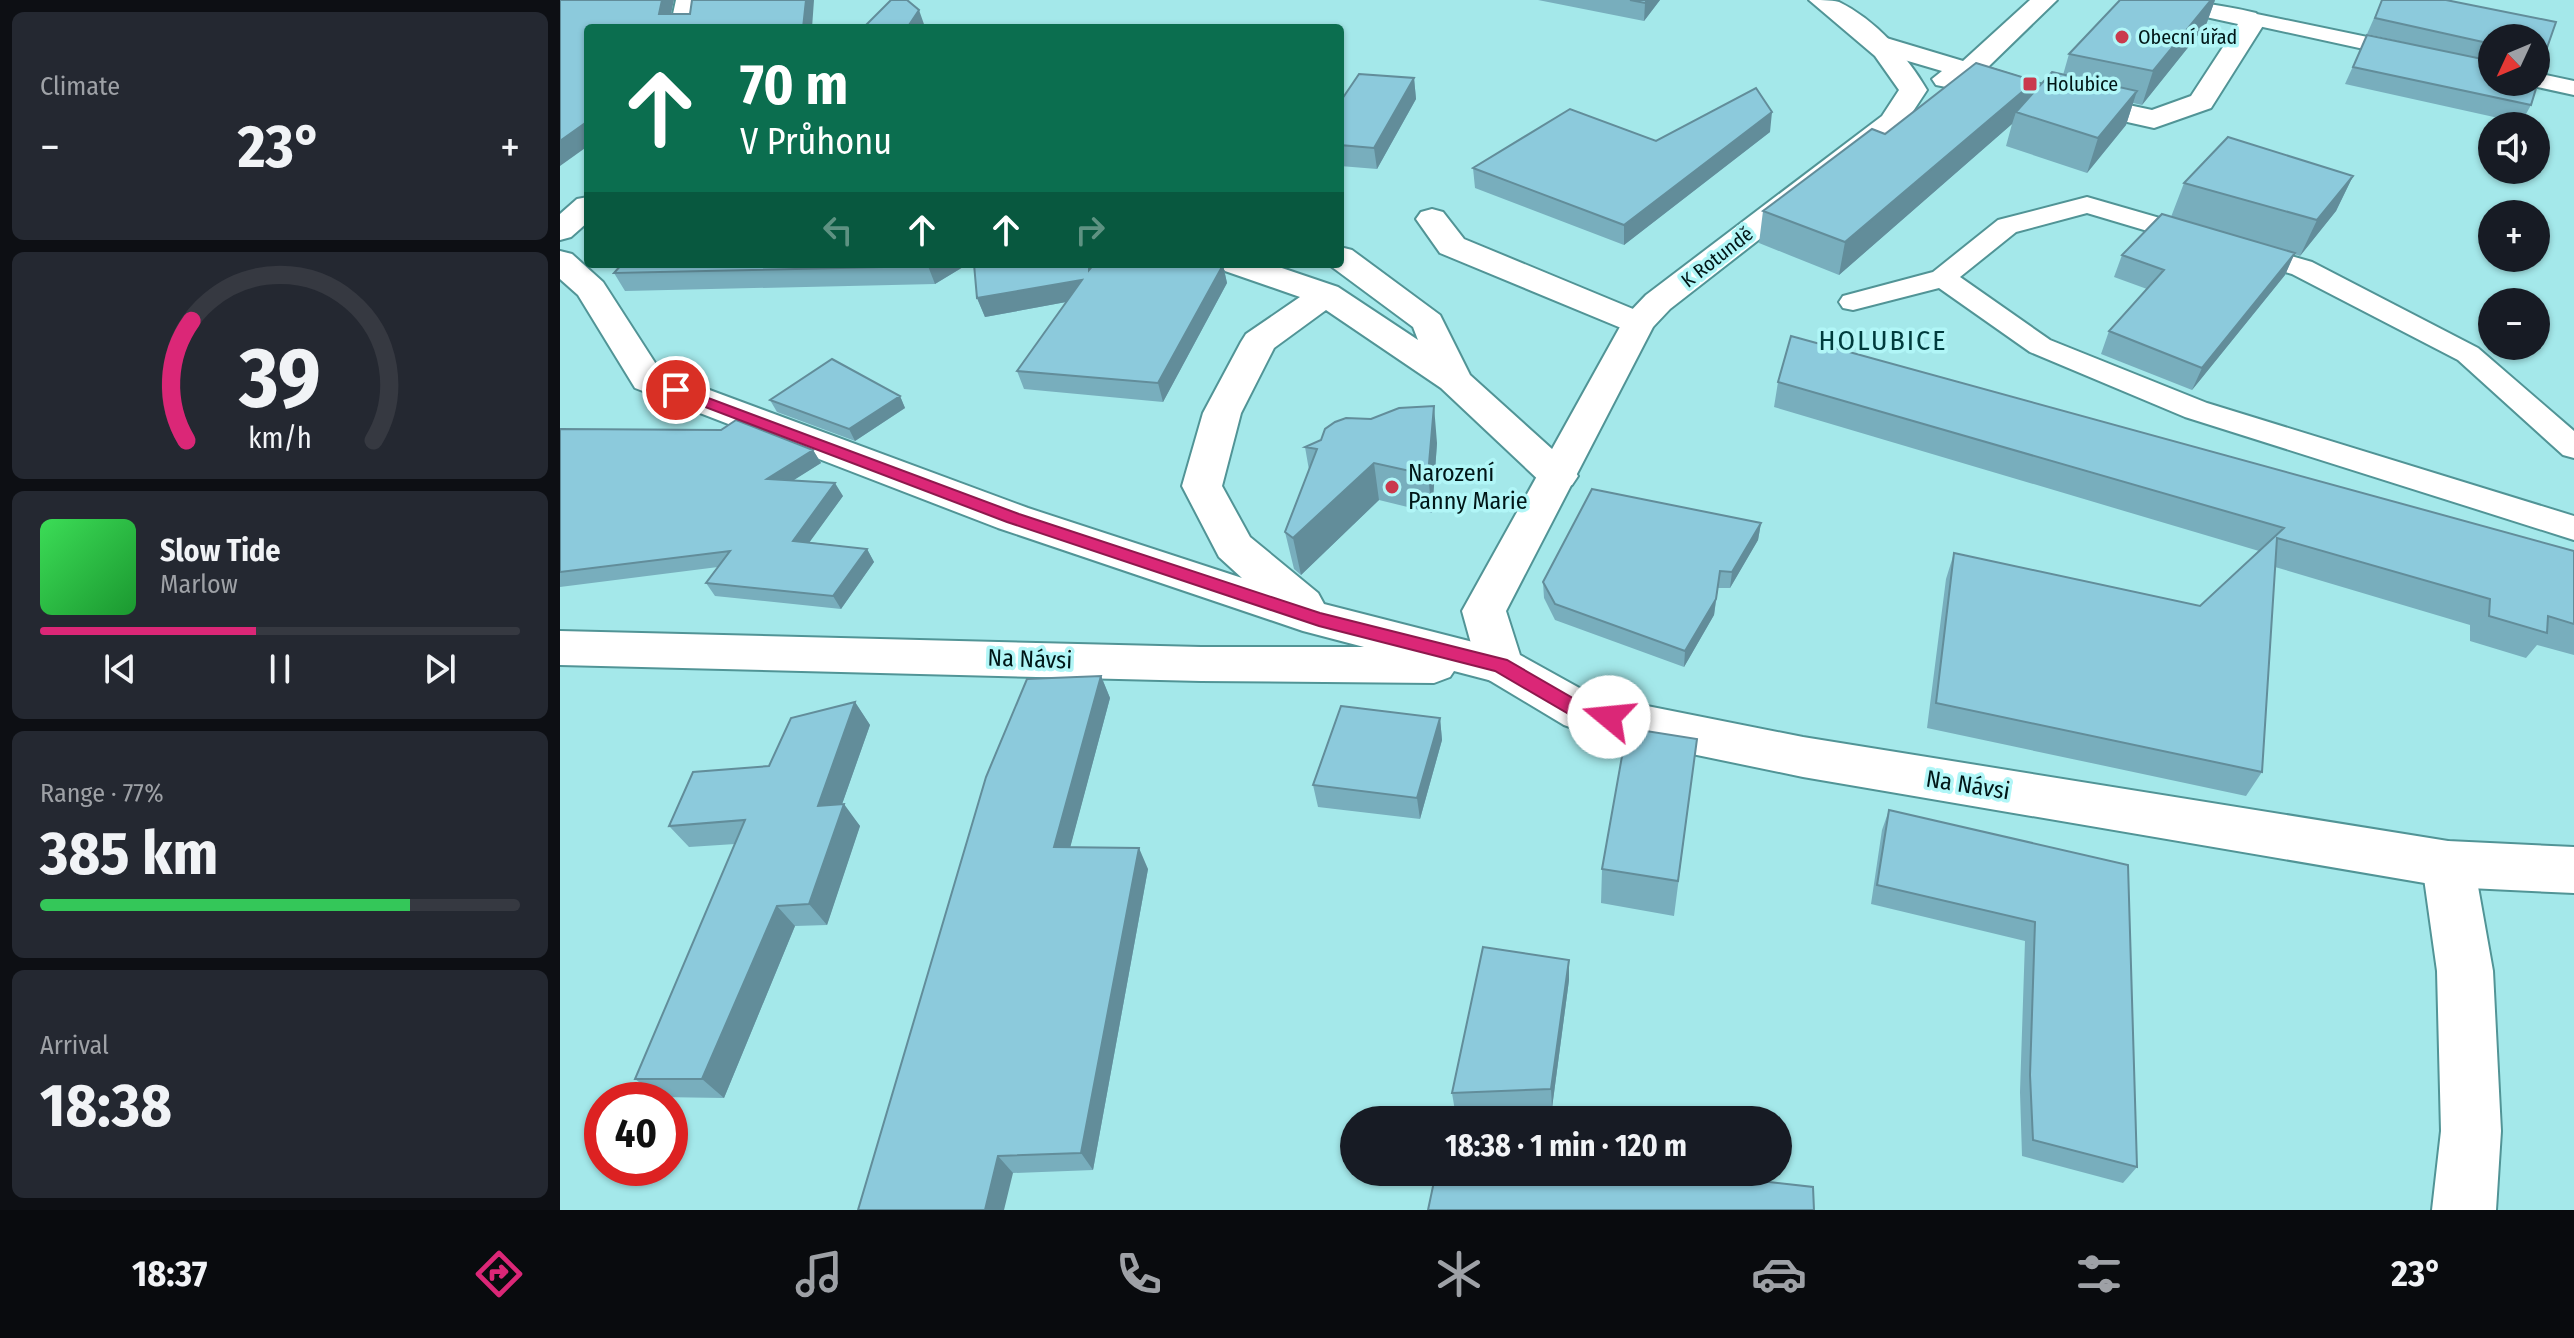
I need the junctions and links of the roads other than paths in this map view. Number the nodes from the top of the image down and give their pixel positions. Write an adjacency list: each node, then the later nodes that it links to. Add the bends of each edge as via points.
1 (688, 0): 6 (street)
2 (1821, 0): 7 (street)
3 (2045, 0): 9 (street)
4 (2160, 0): 5 (street)
5 (2247, 18): 8 (lane); 9 (street, via 2251,24 2201,102 2154,119)
6 (684, 24)
7 (1883, 45): 9 (street); 12 (street)
8 (2478, 67)
9 (1967, 72): 12 (street)
10 (2550, 83): 11 (lane)
11 (2574, 88)
12 (1913, 90): 22 (street, K Rotundě, via 1892,122 1658,302)
13 (584, 209): 15 (street)
14 (1432, 219): 22 (street, via 1452,246)
15 (560, 230)
16 (1344, 260): 23 (street, via 1428,322)
17 (560, 261): 27 (street, Na Návsi, via 591,289 648,380 1013,518)
18 (1249, 268): 20 (street)
19 (1943, 278): 21 (lane); 24 (lane, via 2007,226 2087,205 2302,268 2468,354); 26 (lane, via 2040,346 2196,410)
20 (1326, 294): 23 (street); 27 (street, Na Návsi, via 1259,342 1222,413 1202,486 1234,547)
21 (1853, 302)
22 (1638, 323): 25 (street)
23 (1454, 380): 25 (street)
24 (2574, 448)
25 (1558, 476): 29 (street, via 1484,611)
26 (2574, 528)
27 (1319, 619): 29 (street, Na Návsi)
28 (560, 648): 29 (street, Na Návsi, via 1201,664)
29 (1500, 665): 30 (street, Na Návsi, via 1581,712 1803,757)
30 (2448, 864): 31 (street, Na Návsi); 32 (street, via 2465,971 2471,1131)
31 (2574, 870)
32 (2464, 1210)

